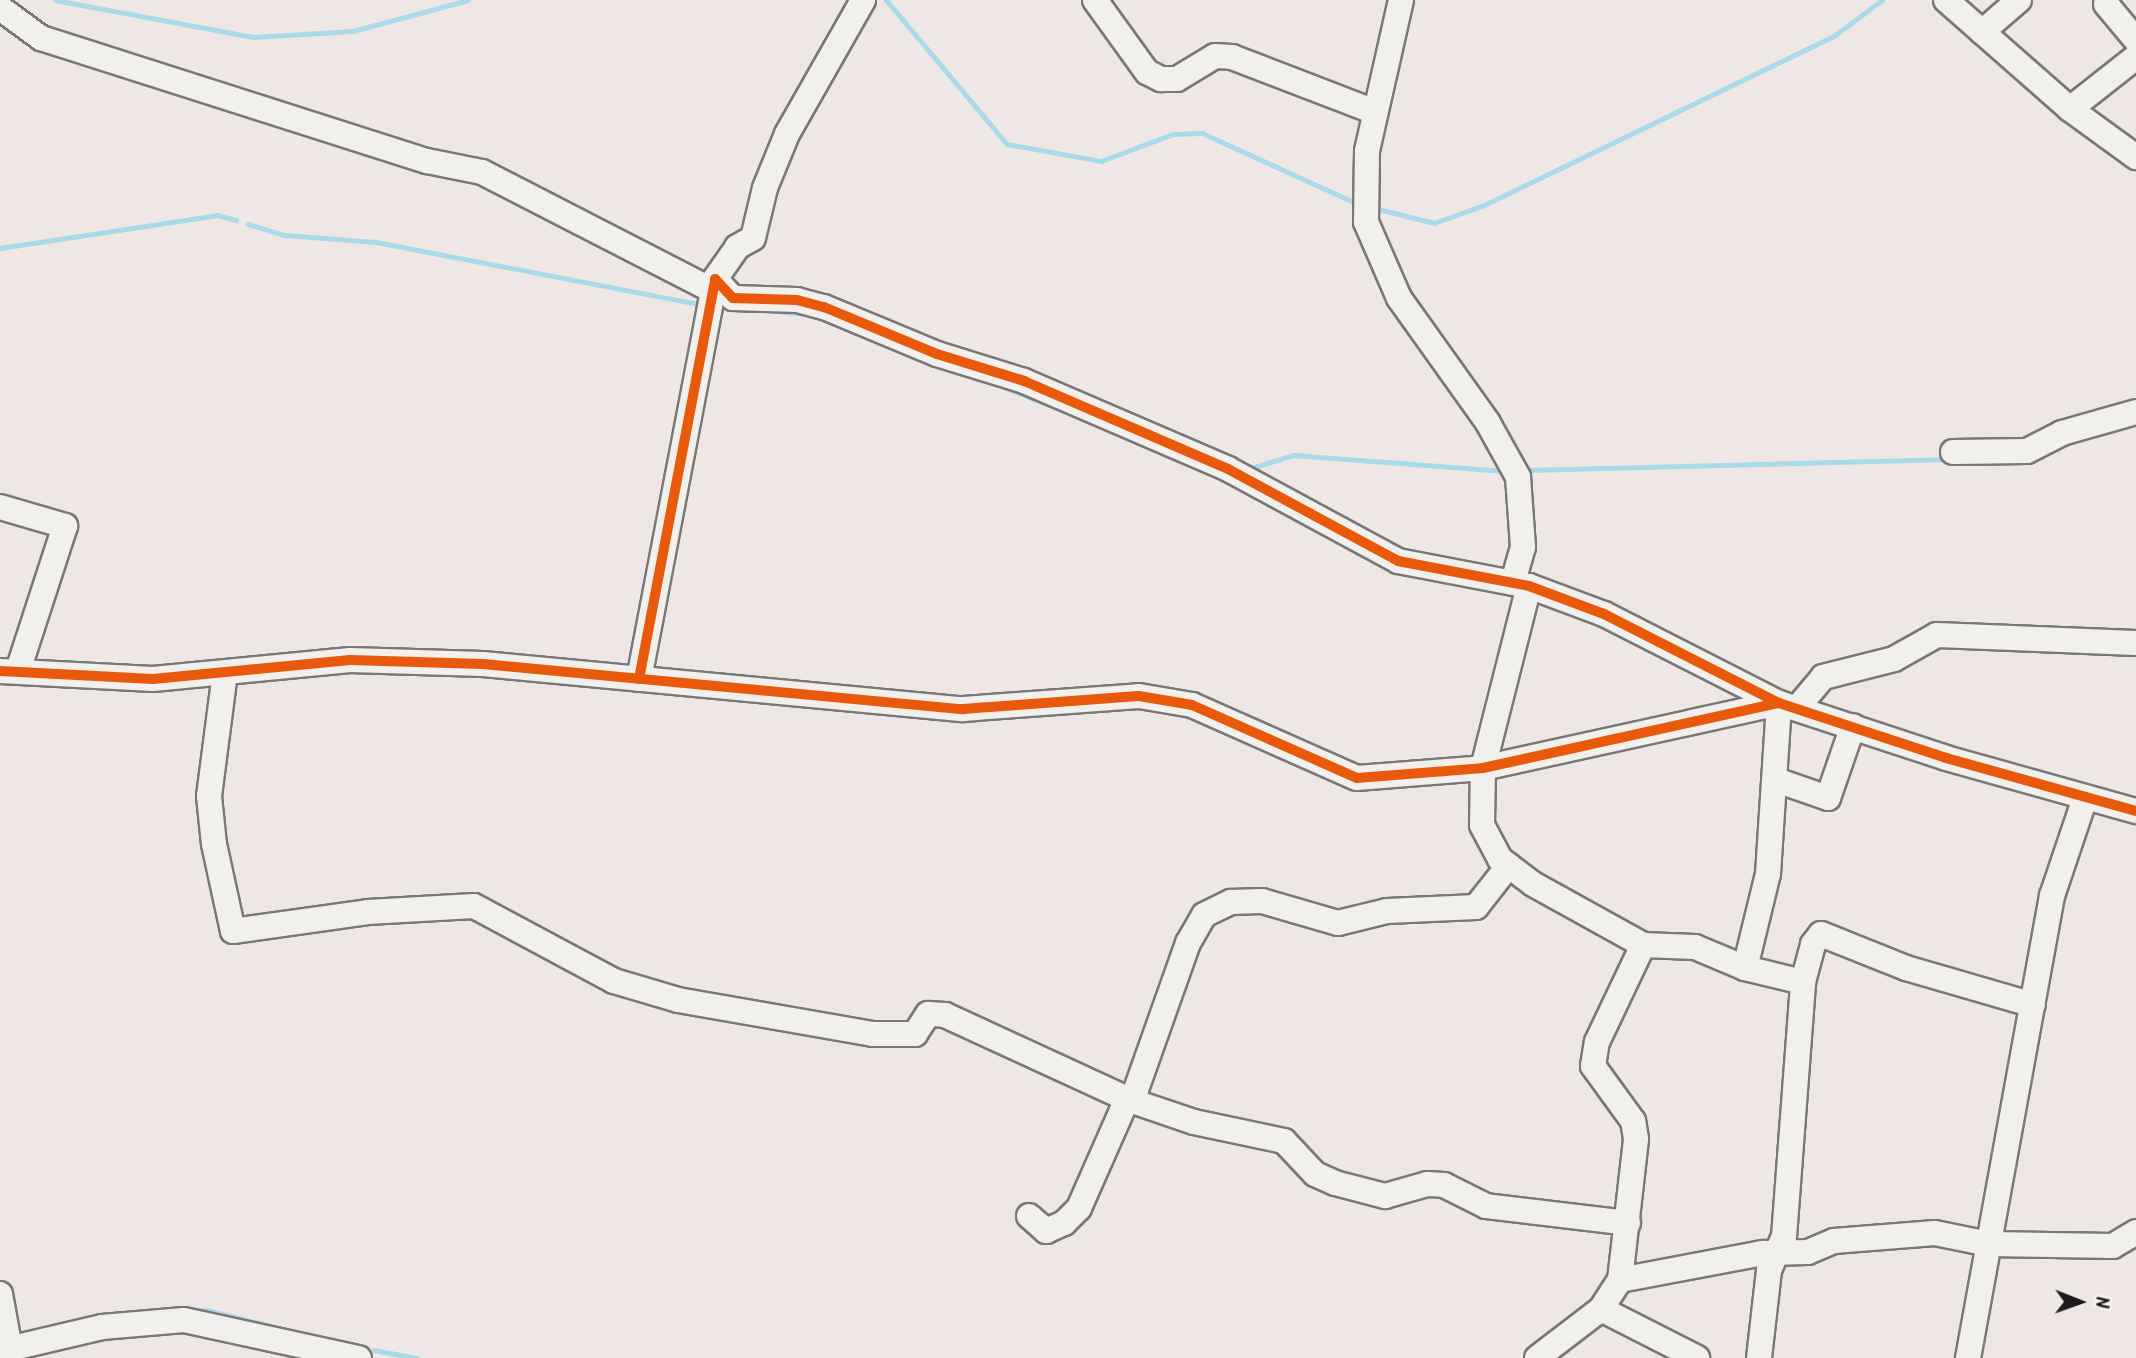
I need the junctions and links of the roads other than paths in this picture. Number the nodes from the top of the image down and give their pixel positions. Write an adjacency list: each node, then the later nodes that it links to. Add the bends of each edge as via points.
1 (863, 0): 14 (street, via 787,134 765,188 752,238 737,247)
2 (1095, 0): 12 (street, via 1147,72 1161,79 1177,79 1215,57 1232,57)
3 (1401, 0): 12 (street)
4 (1946, 0): 8 (street)
5 (2019, 0): 8 (street)
6 (2106, 4): 9 (street)
7 (0, 8): 14 (street, via 41,38 427,160 482,172)
8 (1982, 32): 11 (street)
9 (2136, 40)
10 (2136, 57): 11 (street)
11 (2070, 109): 13 (street)
12 (1375, 112): 18 (street, via 1367,151 1366,222 1399,298 1488,423 1518,477)
13 (2136, 158)
14 (713, 285): 18 (street, via 733,298 797,300 824,307 937,354 1024,381 1228,469 1398,561); 22 (street)
15 (2136, 412): 16 (street, via 2062,433 2027,451)
16 (1953, 452)
17 (0, 507): 20 (street, via 65,526)
18 (1521, 584): 23 (street, via 1604,614); 25 (street)
19 (2136, 643): 23 (street, via 1937,635 1894,659 1823,677)
20 (9, 671): 21 (street, via 153,679)
21 (225, 673): 22 (street, via 350,660 483,664); 34 (street, via 209,796 233,931 368,912 474,906 614,981 744,1015 873,1034 915,1034 928,1014 945,1015)
22 (639, 679): 25 (street, via 963,709 1139,696 1192,705 1357,778)
23 (1788, 705): 24 (street); 25 (street); 26 (street)
24 (1853, 726): 26 (street, via 1828,798); 27 (street)
25 (1483, 768): 29 (street, via 1482,825 1500,859)
26 (1776, 780): 31 (street, via 1768,874)
27 (2085, 798): 28 (street); 33 (street, via 2052,896)
28 (2136, 811)
29 (1509, 865): 30 (street); 34 (street, via 1476,908 1387,911 1338,923 1262,901 1241,901 1204,915 1188,943)
30 (1643, 946): 31 (street, via 1695,947); 36 (street, via 1597,1042 1593,1066 1609,1094 1633,1121)
31 (1745, 968): 32 (street)
32 (1803, 982): 33 (street, via 1813,944 1821,934 1906,968); 39 (street, via 1796,1119)
33 (2033, 1005): 38 (street)
34 (1130, 1100): 35 (street, via 1079,1208 1064,1223 1046,1231); 36 (street, via 1194,1122 1284,1141 1315,1174 1385,1196 1427,1184 1444,1185 1486,1206)
35 (1029, 1216)
36 (1628, 1223): 40 (street)
37 (2136, 1232): 38 (street, via 2113,1245)
38 (1989, 1244): 39 (street, via 1935,1233 1834,1241 1808,1252); 48 (street)
39 (1779, 1254): 40 (street, via 1763,1252); 47 (street, via 1769,1270)
40 (1620, 1280): 42 (street)
41 (0, 1294): 43 (street)
42 (1601, 1309): 45 (street); 46 (street)
43 (5, 1350): 44 (street, via 102,1327 184,1320)
44 (359, 1358)
45 (1537, 1358)
46 (1697, 1358)
47 (1759, 1358)
48 (1968, 1358)

